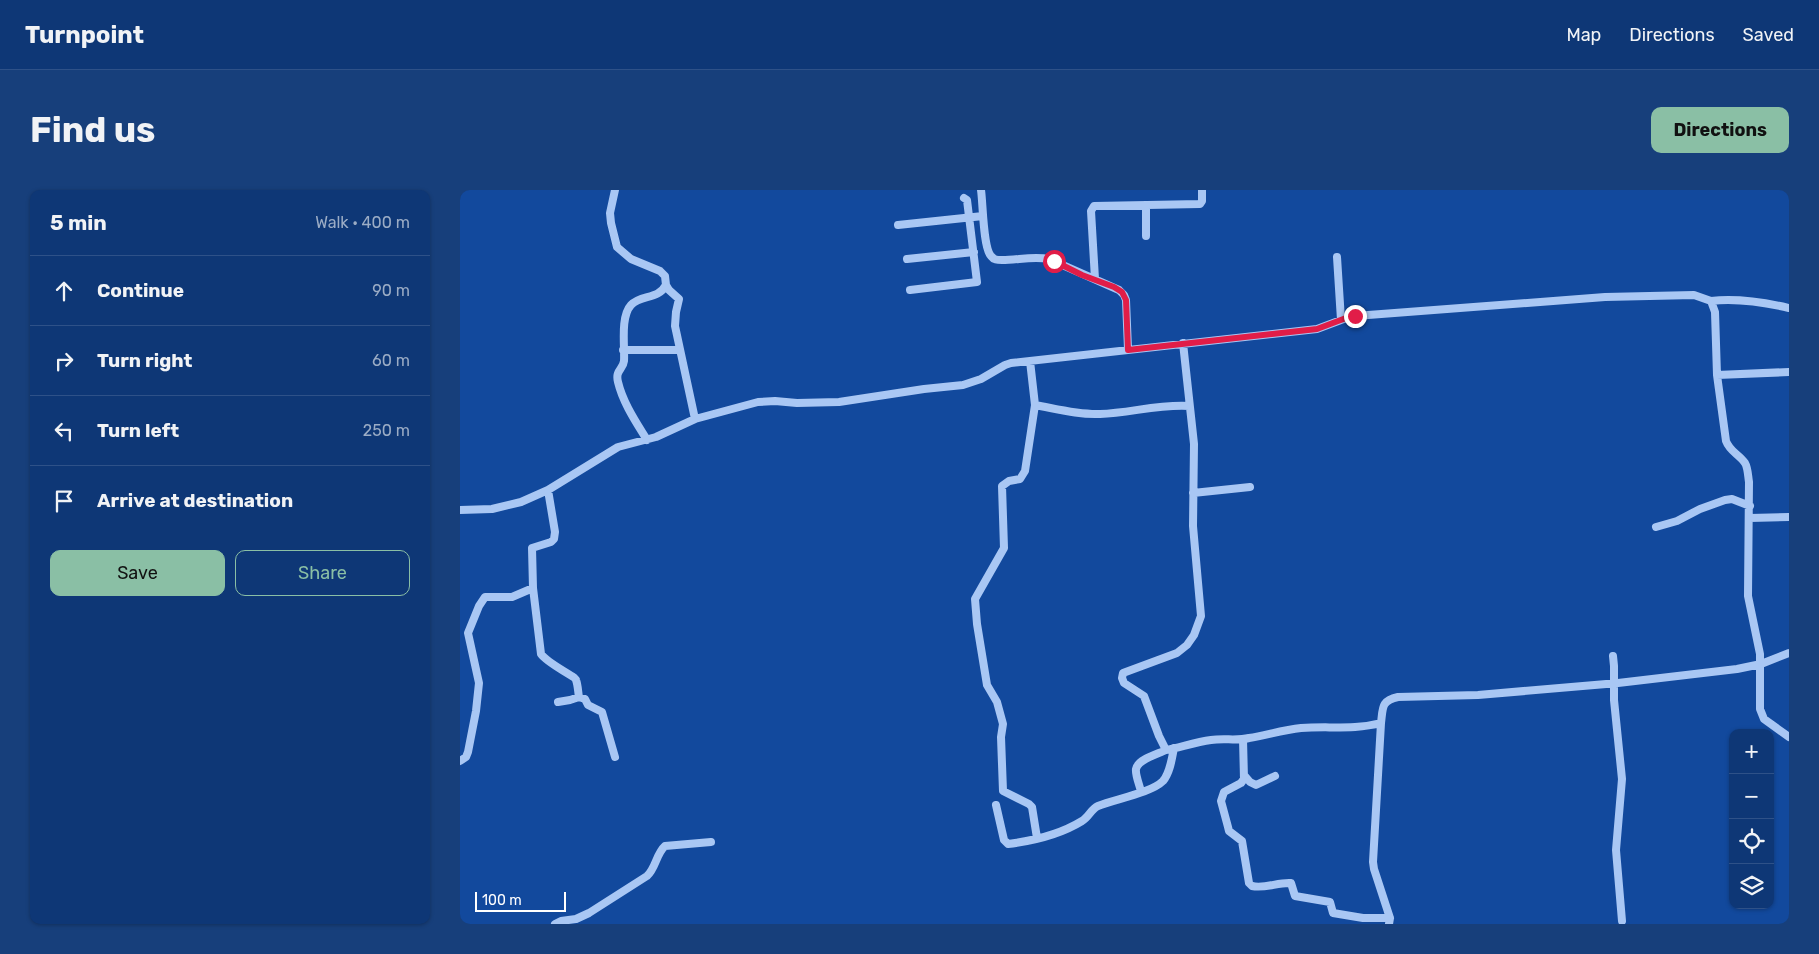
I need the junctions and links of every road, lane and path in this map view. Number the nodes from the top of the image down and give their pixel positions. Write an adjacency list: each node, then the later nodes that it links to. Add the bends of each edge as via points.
1 (615, 190): 14 (street, via 610,213 618,247 631,259 660,271 665,276)
2 (981, 190): 6 (street)
3 (1202, 190): 5 (street, via 1200,204)
4 (964, 198): 7 (street)
5 (1146, 205): 9 (street); 13 (street, via 1092,208)
6 (983, 216): 7 (street); 13 (street, via 987,250 993,259 1049,259)
7 (970, 217): 8 (street); 10 (street)
8 (898, 225)
9 (1146, 236)
10 (974, 252): 12 (street); 15 (street, via 976,282)
11 (1337, 258): 18 (street)
12 (907, 259)
13 (1095, 279): 22 (street, via 1119,290 1126,298)
14 (666, 285): 20 (street, via 659,293 633,303 628,309); 21 (street, via 679,299 675,326)
15 (910, 290)
16 (1711, 301): 17 (street, via 1754,301); 18 (street, via 1694,295 1605,297 1355,316); 25 (street, via 1715,318)
17 (1789, 308)
18 (1341, 320): 19 (street, via 1317,329)
19 (1183, 343): 22 (street); 27 (street)
20 (623, 350): 21 (street); 29 (street, via 624,360 618,372 618,382 634,420)
21 (680, 350): 28 (street)
22 (1128, 350): 23 (street)
23 (1030, 361): 26 (street); 28 (street, via 1005,365 963,385 839,402 764,401)
24 (1789, 372): 25 (street)
25 (1717, 375): 33 (street, via 1724,436 1729,448 1747,467)
26 (1035, 405): 27 (street, via 1088,414 1155,406); 55 (street, via 1023,476 1002,486 1004,548 975,599 987,685 1003,724 1003,791 1032,807)
27 (1189, 406): 32 (street, via 1194,444)
28 (695, 419): 29 (street)
29 (647, 440): 31 (street, via 613,450)
30 (1250, 487): 32 (street)
31 (548, 490): 34 (street, via 502,508); 38 (street, via 555,535 552,541 532,548)
32 (1193, 493): 48 (street, via 1194,557 1201,606 1198,625 1183,649 1122,676 1124,683 1144,696 1159,736)
33 (1750, 506): 36 (street); 37 (street, via 1732,499 1725,500)
34 (460, 508)
35 (1789, 517): 36 (street)
36 (1750, 518): 41 (street, via 1748,596)
37 (1656, 527)
38 (533, 588): 43 (street, via 541,654 558,669 574,677); 50 (street, via 512,597 485,597 469,629 478,691 468,752)
39 (1789, 653): 41 (street)
40 (1613, 656): 42 (street)
41 (1761, 664): 42 (street); 46 (street, via 1761,714)
42 (1613, 684): 45 (street, via 1478,695 1398,697 1384,703); 58 (street, via 1622,779 1616,850)
43 (578, 696): 44 (street); 49 (street, via 602,712)
44 (558, 702)
45 (1381, 724): 47 (street, via 1282,730); 57 (street, via 1373,862)
46 (1789, 737)
47 (1243, 739): 48 (street, via 1212,740); 51 (street)
48 (1170, 749): 53 (street, via 1164,780); 53 (street, via 1137,765)
49 (615, 757)
50 (460, 761)
51 (1244, 775): 52 (street, via 1256,784); 57 (street, via 1241,783 1224,792 1221,801 1229,830 1242,841 1249,883 1257,888 1291,883 1295,896 1330,902 1333,913)
52 (1275, 776)
53 (1141, 792): 55 (street, via 1098,806 1078,823)
54 (996, 805): 55 (street, via 1006,843)
55 (1037, 838)
56 (711, 842): 59 (street, via 666,846 647,876 596,910)
57 (1390, 921)
58 (1622, 923): 60 (street)
59 (555, 924)
60 (1614, 924)

